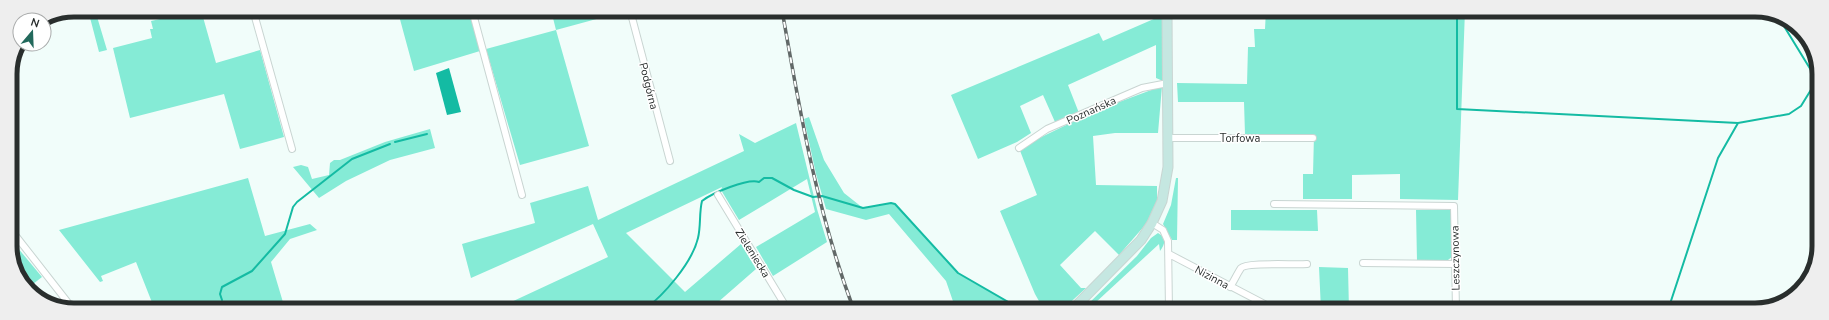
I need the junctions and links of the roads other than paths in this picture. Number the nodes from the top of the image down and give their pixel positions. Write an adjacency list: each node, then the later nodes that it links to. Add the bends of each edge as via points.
1 (255, 17): 9 (street)
2 (474, 17): 11 (street)
3 (632, 17): 10 (street, Podgórna)
4 (1167, 17): 5 (main road)
5 (1168, 83): 6 (main road); 8 (street, Poznańska, via 1136,90 1047,129)
6 (1168, 138): 7 (street, Torfowa); 14 (main road, via 1166,187)
7 (1313, 138)
8 (1019, 148)
9 (292, 149)
10 (670, 161)
11 (522, 195)
12 (718, 195): 22 (street, Zieleniecka)
13 (1274, 204): 19 (street, Leszczynowa, via 1454,206)
14 (1152, 223): 16 (street, via 1165,233); 23 (main road, via 1130,253)
15 (17, 237): 21 (street)
16 (1168, 254): 20 (street, Nizinna); 24 (street)
17 (1307, 264): 20 (street, via 1250,264 1242,267)
18 (1363, 264): 19 (street)
19 (1456, 264): 26 (street, Leszczynowa)
20 (1230, 287): 25 (street, Nizinna)
21 (68, 303)
22 (784, 303)
23 (1079, 303)
24 (1169, 303)
25 (1262, 303)
26 (1456, 303)

